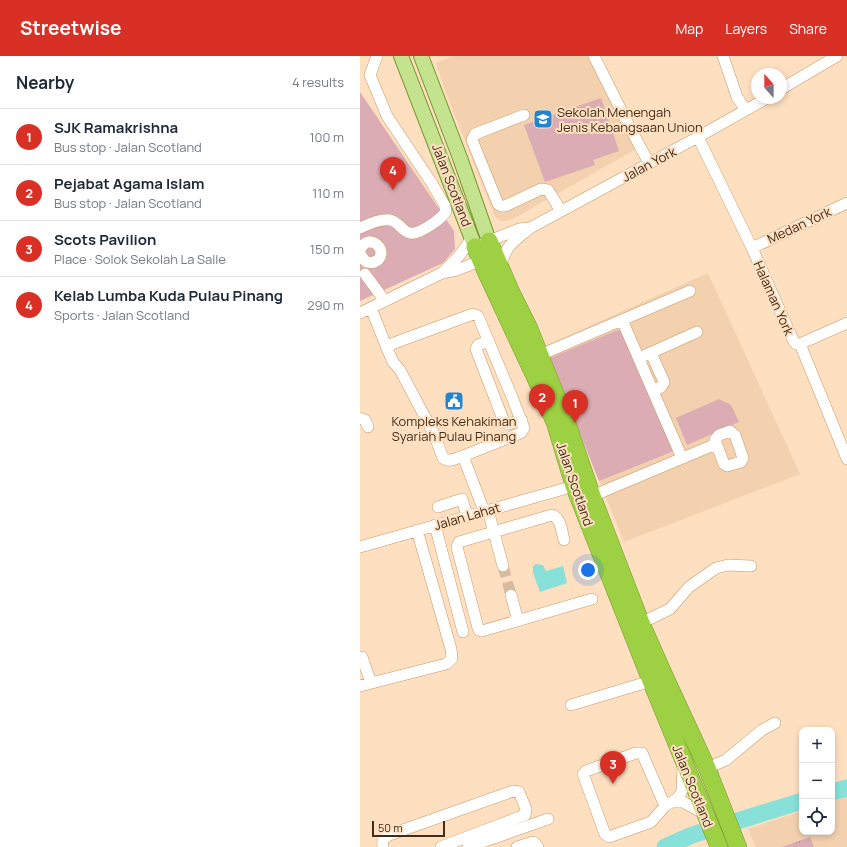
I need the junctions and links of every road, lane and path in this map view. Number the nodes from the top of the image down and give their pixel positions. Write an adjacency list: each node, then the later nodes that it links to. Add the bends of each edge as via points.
1 (376, 56): 15 (street, via 370,75 387,116 431,182 446,211 444,216 416,233 407,231 390,220 382,220)
2 (402, 56): 19 (main road, Jalan Scotland)
3 (421, 56): 19 (main road, Jalan Scotland, via 460,158)
4 (594, 56): 12 (street)
5 (723, 56): 9 (street, via 737,97)
6 (837, 56): 7 (street)
7 (787, 86)
8 (756, 104): 9 (street, Jalan York)
9 (746, 110): 11 (street, Jalan York)
10 (524, 115): 14 (street, via 475,134 472,140 498,204 504,206 545,189)
11 (698, 137): 12 (street, Jalan York); 17 (street, Halaman York)
12 (649, 163): 14 (street, Jalan York)
13 (847, 203): 17 (street, Medan York)
14 (561, 211): 16 (street, Jalan York)
15 (360, 228)
16 (530, 228): 19 (street, Jalan York, via 519,229); 19 (street, Jalan York, via 505,252)
17 (752, 248): 32 (street, Halaman York, via 793,340)
18 (360, 250): 21 (street, via 366,242 373,242 379,246 380,256)
19 (485, 251): 22 (street, via 457,270); 22 (street, via 459,256); 35 (highway, Jalan Scotland, via 529,328); 45 (highway, Jalan Scotland, via 555,423)
20 (360, 254): 21 (street, via 366,262)
21 (373, 262): 23 (street)
22 (442, 273): 25 (street)
23 (363, 275): 25 (street)
24 (690, 291): 28 (street)
25 (385, 301): 26 (street)
26 (371, 308): 27 (street); 33 (street)
27 (360, 313)
28 (622, 320): 35 (street); 36 (street)
29 (847, 324): 32 (street)
30 (697, 332): 34 (street)
31 (489, 341): 33 (street, via 478,316 474,314); 39 (street); 39 (street, via 478,345 476,349 504,422 510,424)
32 (800, 344): 44 (street, Halaman York)
33 (386, 346): 42 (street, via 434,434 443,458 451,460)
34 (651, 353): 36 (street); 37 (street, via 664,382 661,387)
35 (540, 355): 46 (highway, Jalan Scotland)
36 (639, 358): 37 (street)
37 (653, 390): 43 (street)
38 (360, 418): 40 (street, via 365,420)
39 (522, 420): 42 (street, via 524,428 521,433)
40 (368, 427)
41 (716, 444): 43 (street)
42 (463, 456): 48 (street)
43 (682, 458): 46 (street)
44 (847, 459)
45 (574, 486): 48 (street, Jalan Lahat); 63 (highway, Jalan Scotland)
46 (592, 496): 60 (highway, Jalan Scotland)
47 (438, 507): 49 (street, via 462,499)
48 (486, 510): 49 (street, Jalan Lahat); 52 (street)
49 (468, 516): 50 (street, Jalan Lahat)
50 (435, 525): 51 (street, Jalan Lahat); 61 (street)
51 (416, 530): 54 (street, Jalan Lahat); 64 (street, via 452,659 446,664)
52 (494, 531): 53 (street, via 552,515 559,520); 55 (street); 59 (street, via 457,544 478,628 482,631)
53 (564, 540)
54 (360, 547)
55 (503, 566)
56 (751, 566): 60 (street, via 728,565 716,568 689,587 670,609)
57 (511, 595): 59 (street)
58 (592, 599): 59 (street)
59 (518, 621)
60 (641, 623): 68 (highway, Jalan Scotland)
61 (463, 632)
62 (362, 657): 64 (street)
63 (650, 681): 65 (street); 67 (highway, Jalan Scotland)
64 (365, 685)
65 (571, 705)
66 (775, 723): 68 (street, via 762,730 726,760)
67 (684, 762): 69 (street, via 682,791 678,798); 70 (highway, Jalan Scotland)
68 (707, 768): 78 (highway, Jalan Scotland)
69 (668, 804): 69 (street, via 651,822 609,837 605,834 583,774 636,753 642,753); 70 (street, via 683,802)
70 (705, 816): 73 (highway, Jalan Scotland)
71 (548, 819): 72 (street)
72 (475, 843): 74 (street, via 525,815 526,809 519,792 513,791 389,835 383,839); 75 (street)
73 (717, 844)
74 (383, 847)
75 (441, 847)
76 (517, 847): 77 (street, via 533,842)
77 (538, 847)
78 (738, 847)

